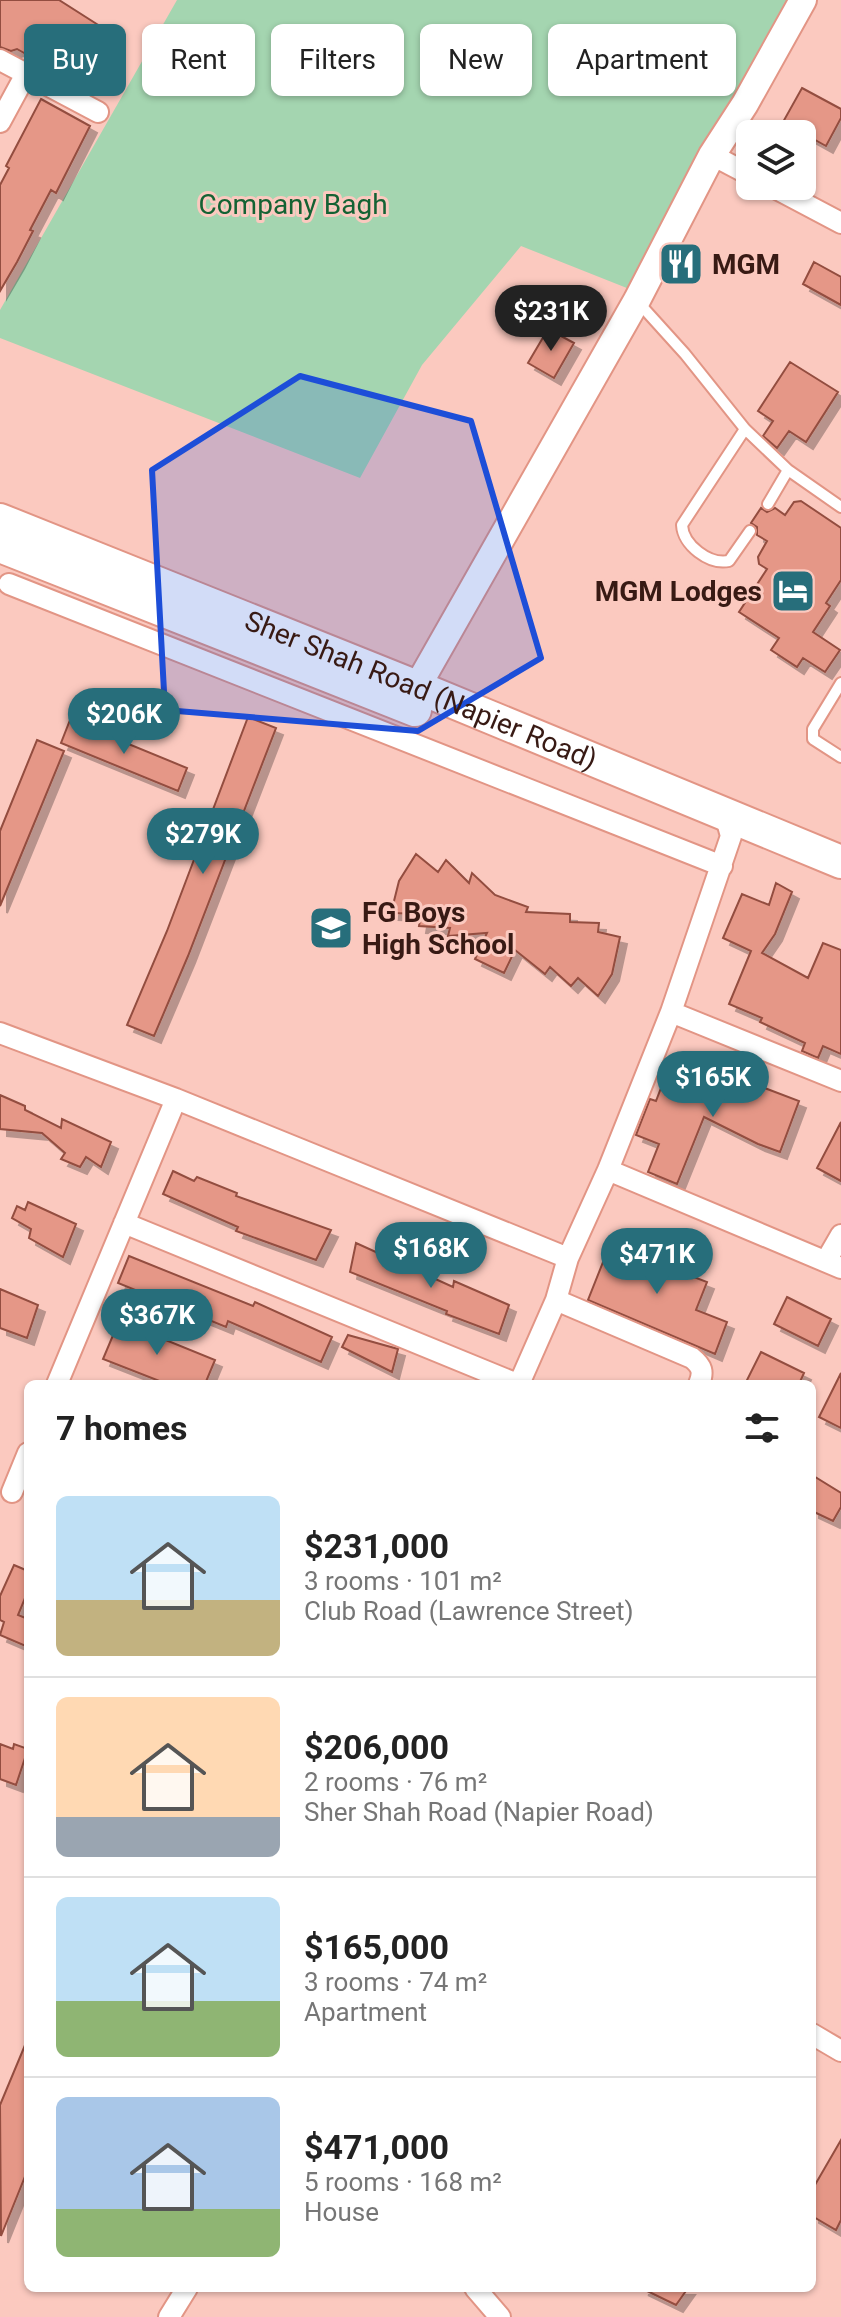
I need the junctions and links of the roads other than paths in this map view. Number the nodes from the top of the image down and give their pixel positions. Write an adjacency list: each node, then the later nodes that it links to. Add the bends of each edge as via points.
1 (803, 0): 8 (street)
2 (0, 60): 3 (street)
3 (24, 73)
4 (24, 78): 7 (street)
5 (68, 96): 6 (street)
6 (98, 112)
7 (0, 122)
8 (712, 155): 9 (street); 12 (street)
9 (736, 168)
10 (797, 200): 11 (street)
11 (841, 223)
12 (637, 300): 13 (lane); 24 (street)
13 (745, 429): 14 (lane); 18 (lane, via 682,525 682,533 701,553 724,562)
14 (788, 470): 15 (lane); 16 (lane)
15 (768, 504)
16 (841, 507)
17 (0, 520): 24 (main road, Sher Shah Road (Napier Road))
18 (750, 531)
19 (0, 546): 21 (main road, Sher Shah Road (Napier Road))
20 (9, 584): 22 (street)
21 (122, 594): 22 (street); 24 (main road, Sher Shah Road (Napier Road))
22 (108, 624): 25 (street)
23 (841, 683): 26 (lane, via 813,729 813,739)
24 (417, 699): 25 (street); 27 (main road, Sher Shah Road (Napier Road))
25 (404, 742): 27 (street)
26 (841, 757)
27 (726, 839): 28 (main road, Sher Shah Road (Napier Road)); 29 (main road, Sher Shah Road (Napier Road)); 30 (street)
28 (841, 862)
29 (841, 881)
30 (671, 1012): 32 (street); 34 (street)
31 (0, 1033): 33 (street)
32 (841, 1081)
33 (176, 1099): 35 (street); 37 (street)
34 (608, 1170): 37 (street); 38 (street)
35 (124, 1223): 40 (street); 41 (street)
36 (841, 1235): 38 (street)
37 (568, 1258): 39 (street)
38 (834, 1265)
39 (556, 1300): 42 (street); 43 (street, via 692,1358 700,1364)
40 (59, 1380)
41 (508, 1380)
42 (520, 1380)
43 (701, 1380)
44 (24, 1463): 45 (street)
45 (13, 1492)
46 (816, 2036): 47 (street)
47 (841, 2051)
48 (185, 2292): 50 (street)
49 (478, 2292): 51 (street)
50 (169, 2317)
51 (500, 2317)

